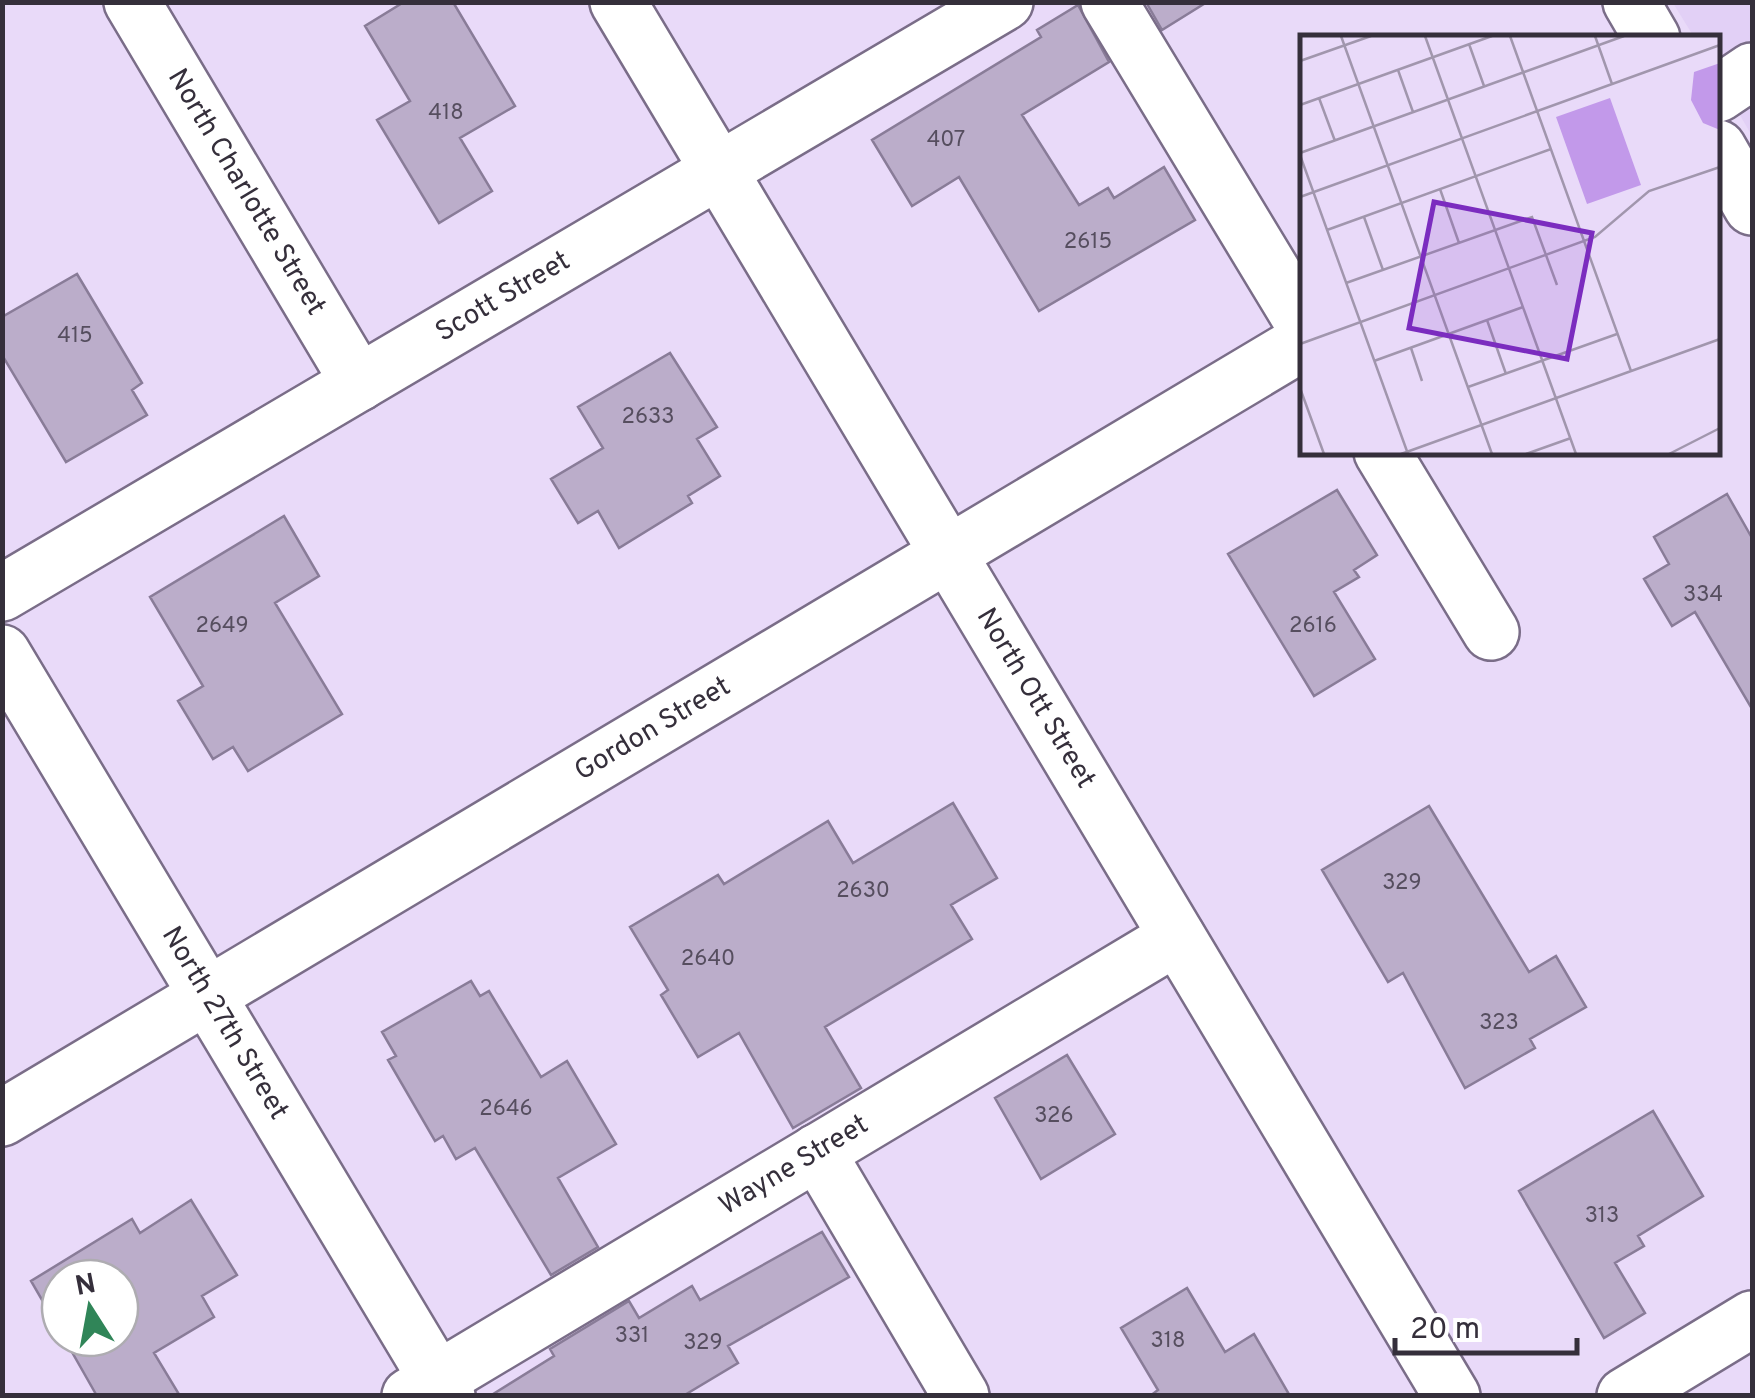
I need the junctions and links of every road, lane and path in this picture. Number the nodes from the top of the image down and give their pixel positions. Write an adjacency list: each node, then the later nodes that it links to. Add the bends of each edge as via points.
1 (132, 2): 14 (street, North Charlotte Street)
2 (618, 2): 10 (street, North Ott Street)
3 (1004, 2): 10 (street, Scott Street)
4 (1109, 2): 12 (street)
5 (1631, 2): 6 (street)
6 (1650, 35)
7 (1752, 71): 8 (street)
8 (1720, 93)
9 (1720, 151): 11 (street)
10 (719, 171): 14 (street, Scott Street); 16 (street, North Ott Street)
11 (1752, 207)
12 (1300, 319)
13 (1300, 344): 16 (street, Gordon Street)
14 (358, 383): 17 (street, Scott Street)
15 (1384, 455): 18 (street)
16 (948, 554): 20 (street, North Ott Street); 21 (street, Gordon Street)
17 (2, 593)
18 (1491, 632)
19 (2, 653): 21 (street, North 27th Street)
20 (1178, 937): 23 (street, Wayne Street); 27 (street, North Ott Street)
21 (208, 996): 22 (street, Gordon Street); 25 (street, North 27th Street)
22 (2, 1118)
23 (817, 1152): 25 (street, Wayne Street); 26 (street)
24 (1752, 1319): 28 (street)
25 (431, 1390)
26 (961, 1396)
27 (1452, 1396)
28 (1625, 1396)

